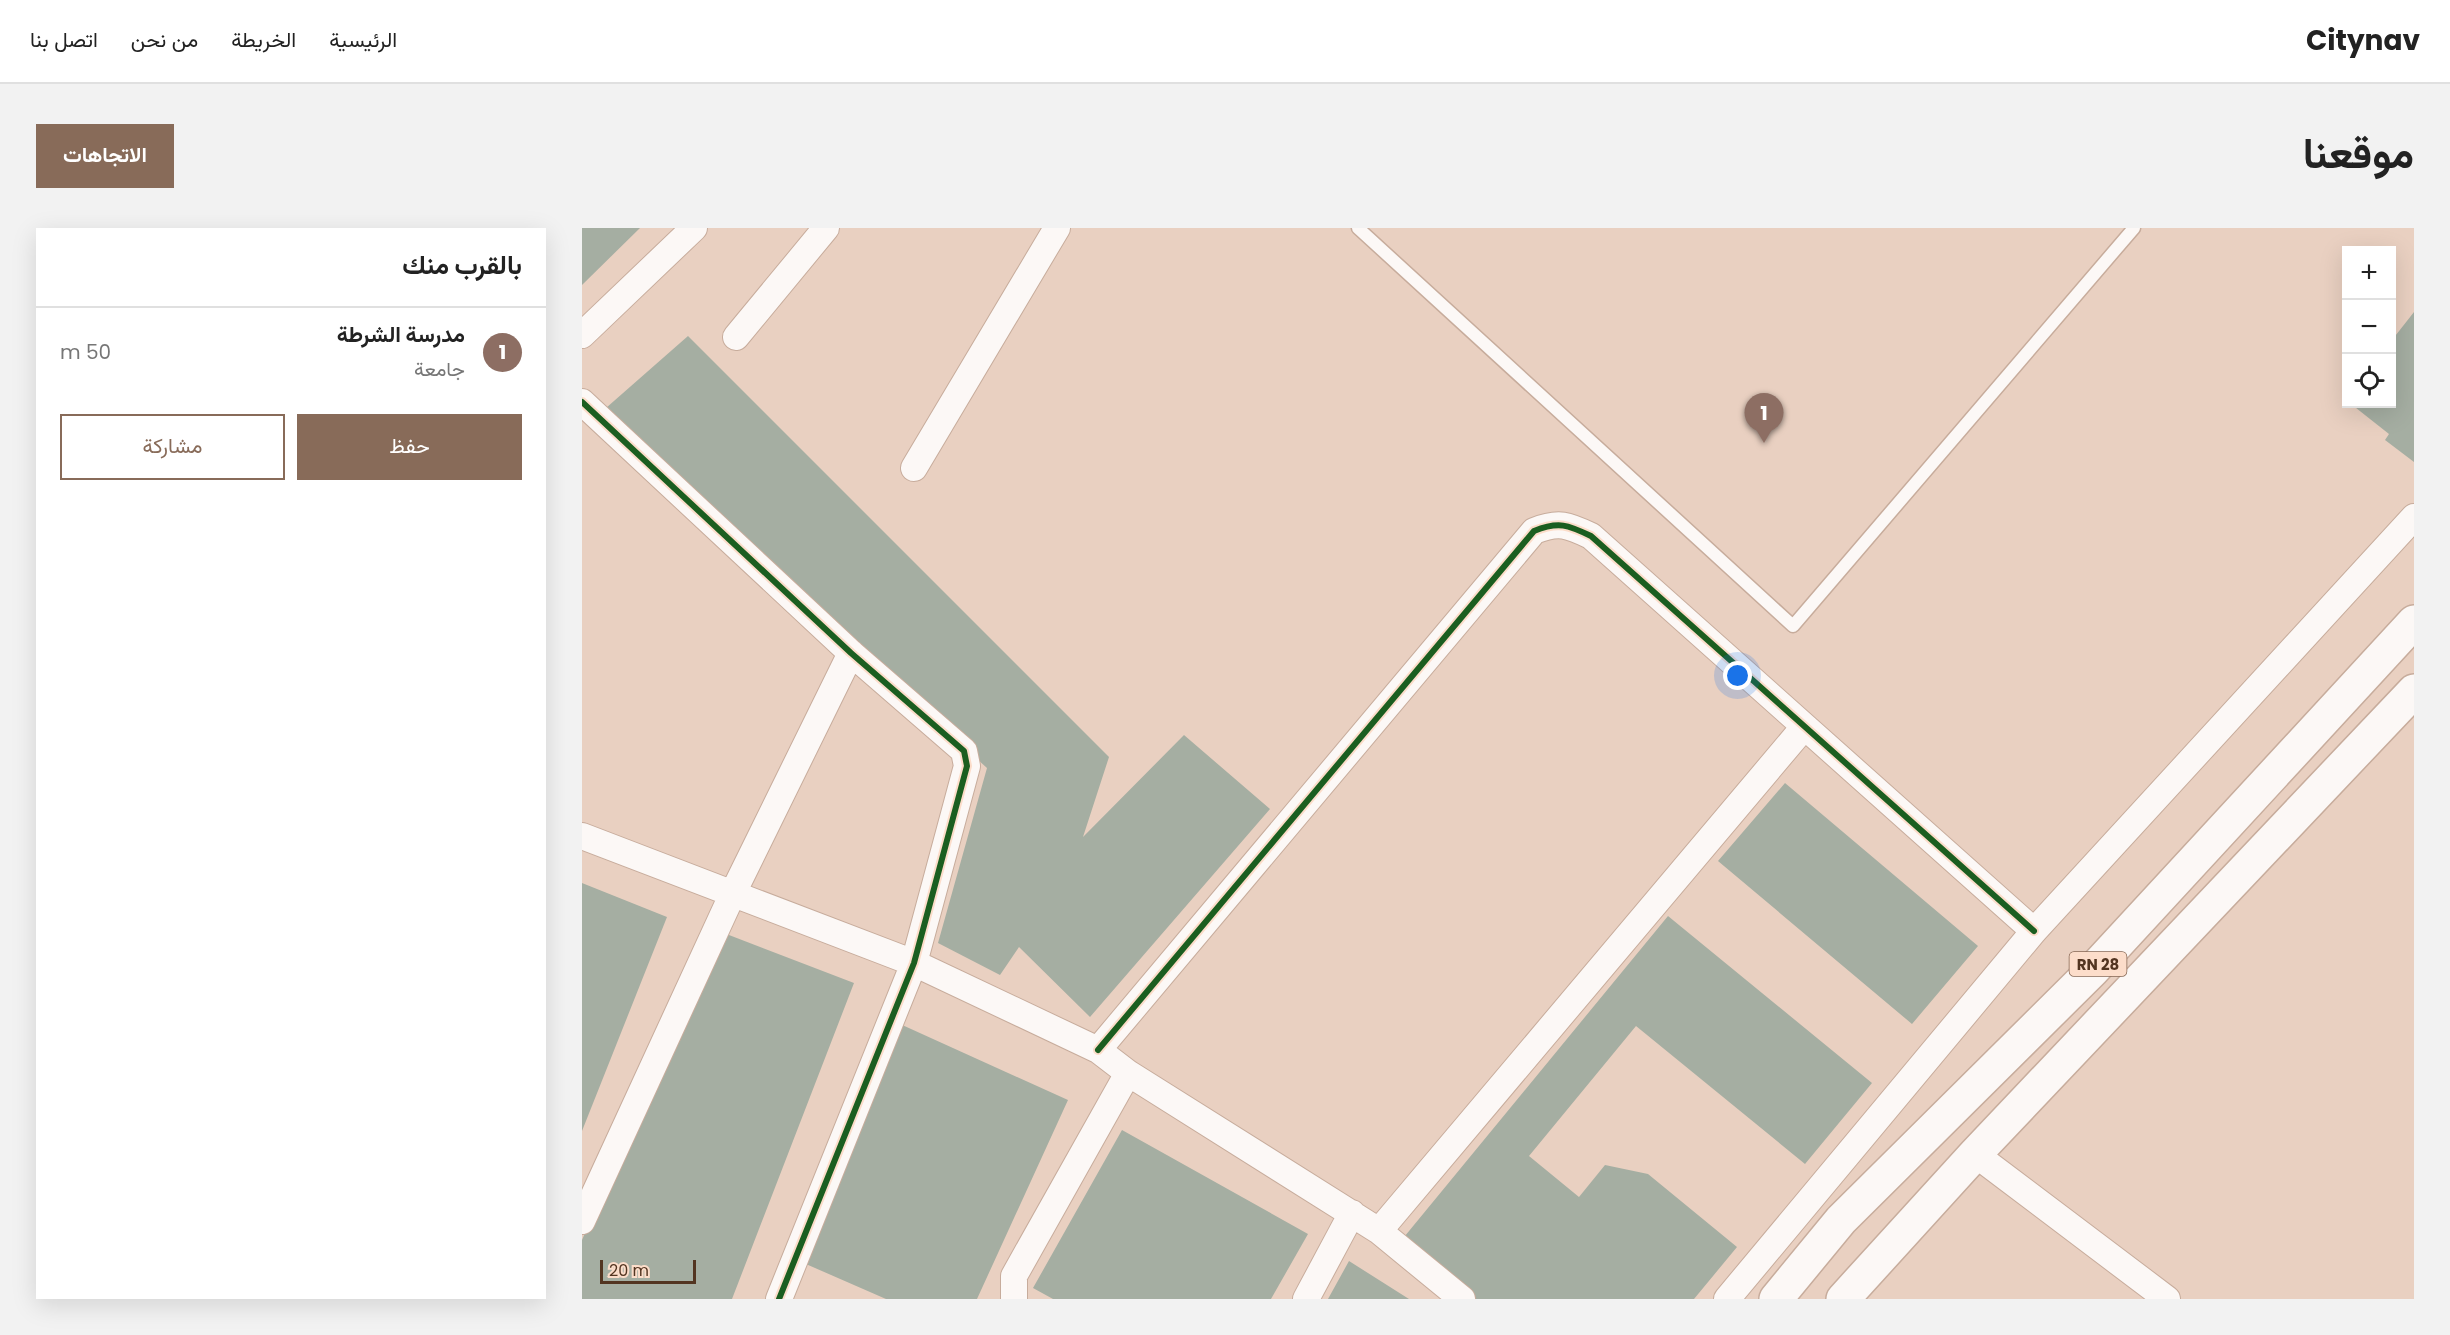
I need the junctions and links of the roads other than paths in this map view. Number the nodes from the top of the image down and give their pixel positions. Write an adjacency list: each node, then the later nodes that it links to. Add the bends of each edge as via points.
1 (694, 228): 6 (street)
2 (826, 228): 7 (street)
3 (1058, 228): 9 (street)
4 (1358, 228): 5 (lane, via 1793,626)
5 (2134, 228)
6 (582, 335)
7 (736, 337)
8 (582, 402): 12 (street)
9 (914, 468)
10 (2414, 517): 17 (street)
11 (2414, 622): 30 (highway, RN 28, via 2092,971 1841,1220)
12 (851, 653): 16 (street); 18 (street, via 964,751 967,766)
13 (2414, 691): 21 (highway, RN 28)
14 (1804, 727): 17 (street); 19 (street, via 1591,536 1552,524 1534,531); 24 (street)
15 (582, 836): 16 (street)
16 (733, 893): 18 (street); 23 (street)
17 (2034, 931): 29 (street)
18 (914, 963): 19 (street); 25 (street)
19 (1098, 1050): 20 (street)
20 (1128, 1073): 22 (street); 26 (street, via 1014,1276)
21 (1975, 1154): 31 (highway, RN 28); 32 (street)
22 (1352, 1213): 24 (street); 27 (street)
23 (582, 1221)
24 (1379, 1231): 28 (street)
25 (779, 1299)
26 (1014, 1299)
27 (1306, 1299)
28 (1462, 1299)
29 (1727, 1299)
30 (1776, 1299)
31 (1843, 1299)
32 (2167, 1299)

